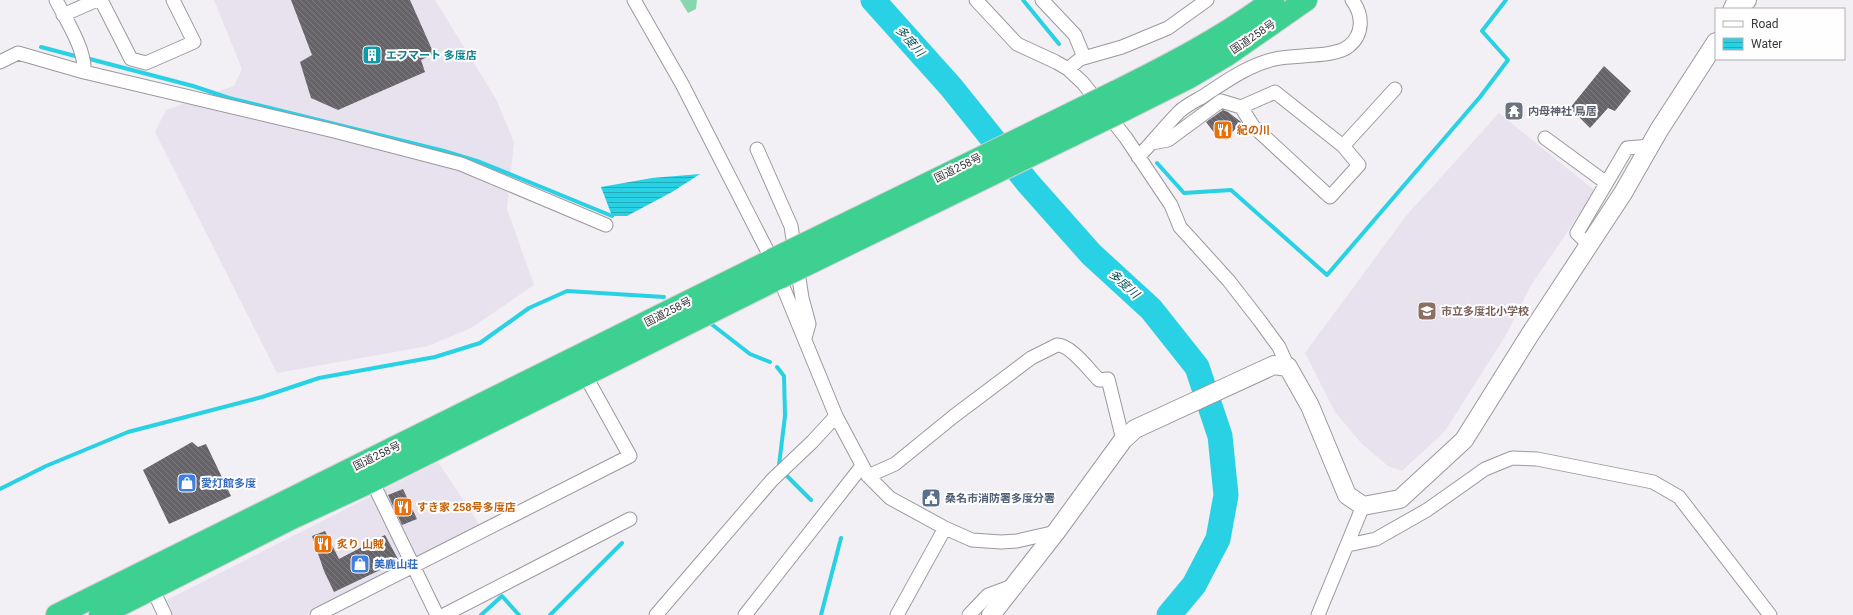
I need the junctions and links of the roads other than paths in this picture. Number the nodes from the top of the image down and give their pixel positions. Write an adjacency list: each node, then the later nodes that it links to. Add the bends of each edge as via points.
1 (56, 0): 14 (street)
2 (97, 0): 14 (street)
3 (101, 0): 4 (street, via 131,59 146,63 194,42)
4 (173, 0)
5 (634, 0): 31 (street, via 682,84)
6 (976, 0): 19 (street, via 1017,44)
7 (1042, 0): 16 (street, via 1075,35)
8 (1207, 0): 16 (street, via 1168,28 1122,47)
9 (1273, 0): 31 (highway, 国道258号, bridge, via 1171,64)
10 (1306, 0): 31 (highway, 国道258号, bridge, via 1227,55 1188,78)
11 (1352, 0): 23 (street, via 1360,17 1360,28 1356,39 1349,47 1339,52 1274,59 1245,70 1180,110)
12 (1747, 0): 13 (street)
13 (1740, 8)
14 (63, 15): 18 (street, via 81,51)
15 (1715, 44): 25 (street)
16 (1084, 58): 19 (street)
17 (0, 62): 18 (street, via 18,53)
18 (84, 69): 29 (street, via 461,164)
19 (1068, 69): 27 (street, via 1083,83)
20 (1395, 89): 24 (street)
21 (1242, 107): 23 (street, via 1221,101 1168,140); 24 (street, via 1275,92); 24 (street, via 1253,126 1330,197 1359,165)
22 (1545, 138): 28 (street)
23 (1152, 143): 27 (street)
24 (1343, 146)
25 (1650, 146): 28 (street, via 1627,148); 30 (street)
26 (757, 149): 32 (street, via 791,226 802,298 809,324)
27 (1138, 157): 34 (street, via 1171,205 1180,226 1256,315 1279,347)
28 (1605, 182): 30 (street, via 1577,233)
29 (606, 225)
30 (1589, 245): 39 (street, via 1464,440 1400,499)
31 (776, 269): 32 (street); 33 (highway, 国道258号)
32 (804, 338): 35 (street)
33 (592, 364): 38 (highway, 国道258号); 44 (street, via 630,456); 45 (highway, 国道258号)
34 (1288, 367): 36 (street, via 1274,365 1263,369); 39 (street, via 1310,406 1347,495)
35 (836, 416): 37 (street); 52 (street, via 772,480)
36 (1129, 434): 37 (street, via 1108,379 1099,380 1068,348 1057,345 1031,358 895,464); 42 (street)
37 (865, 471): 41 (street, via 890,498); 53 (street)
38 (372, 481): 44 (street); 45 (highway, 国道258号)
39 (1363, 506): 43 (street)
40 (630, 519): 47 (street)
41 (945, 528): 42 (street, via 972,540 990,542 1017,541); 54 (street)
42 (1056, 532): 46 (street)
43 (1348, 545): 57 (street); 58 (street, via 1376,539 1427,510 1485,469 1512,458 1537,459 1653,482 1679,497)
44 (415, 566): 47 (street); 51 (street)
45 (148, 580): 48 (highway, 国道258号); 49 (highway, 国道258号); 50 (street)
46 (1015, 585): 55 (street, via 988,595); 56 (street)
47 (435, 614)
48 (56, 615)
49 (100, 615)
50 (165, 615)
51 (317, 615)
52 (656, 615)
53 (745, 615)
54 (896, 615)
55 (969, 615)
56 (991, 615)
57 (1318, 615)
58 (1770, 615)

